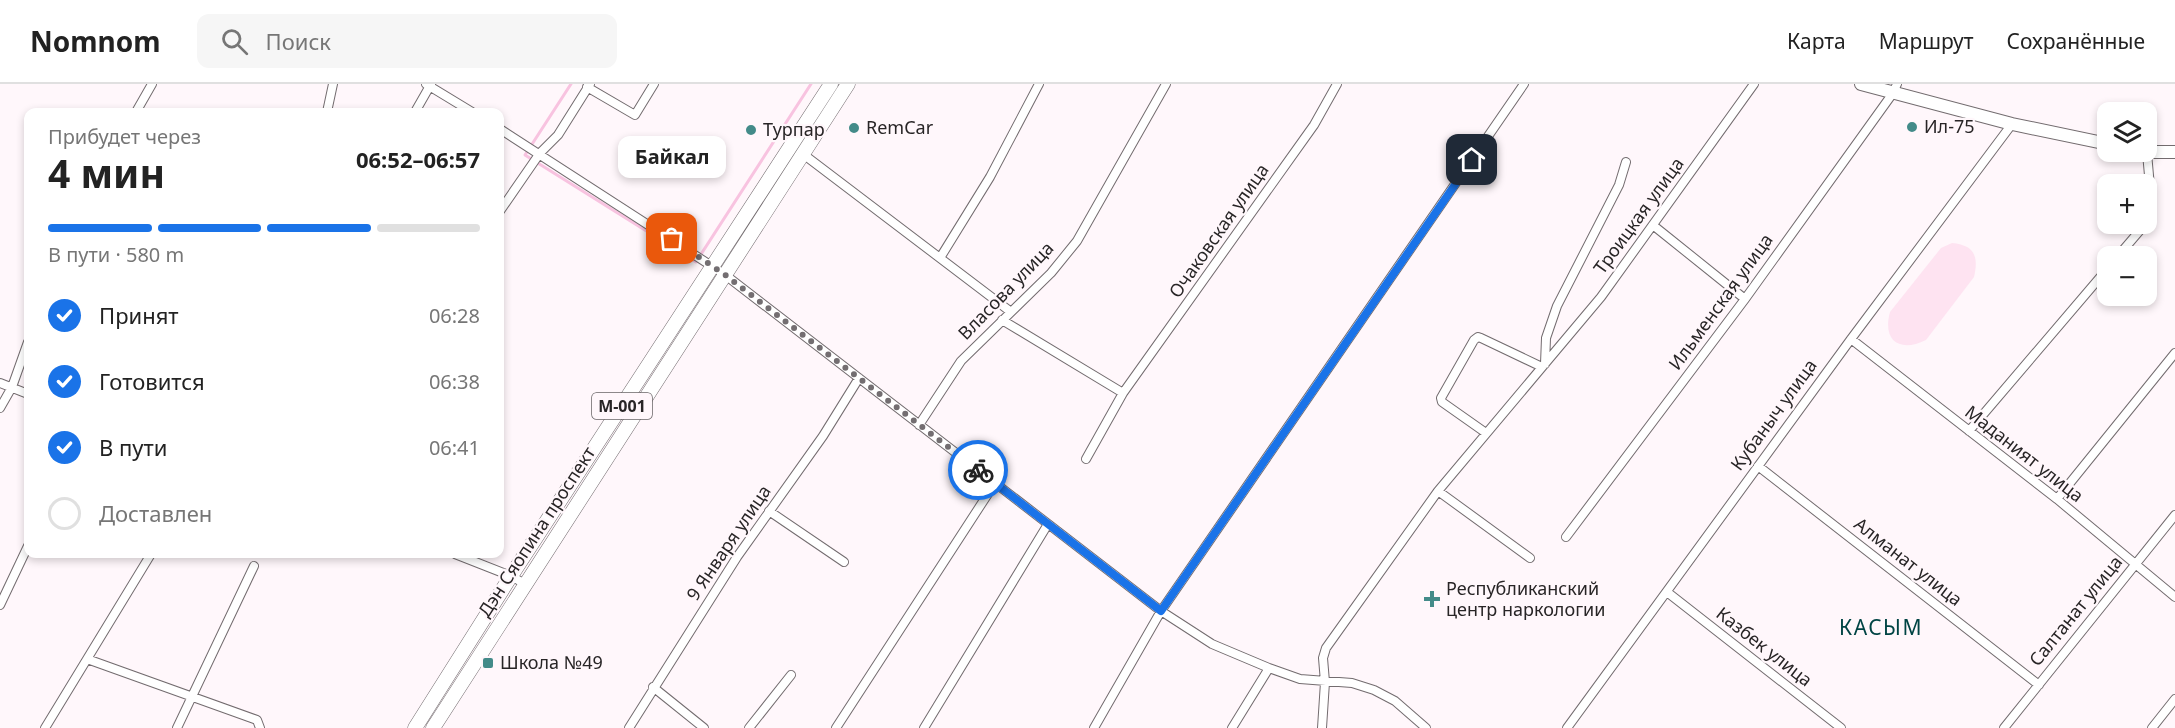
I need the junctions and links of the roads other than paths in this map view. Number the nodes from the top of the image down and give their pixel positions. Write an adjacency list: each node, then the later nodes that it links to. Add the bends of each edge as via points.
1 (152, 84): 15 (street)
2 (333, 84): 16 (street)
3 (654, 84): 13 (street, via 636,115)
4 (831, 84): 32 (main road, Дэн Сяопина проспект / M-001)
5 (848, 84): 25 (main road, Дэн Сяопина проспект / M-001)
6 (1039, 84): 31 (street, via 990,177)
7 (1166, 84): 35 (street, Власова улица, via 1077,241)
8 (1337, 84): 45 (street, Очаковская улица, via 1314,125)
9 (1524, 84): 71 (street)
10 (1754, 84): 28 (street, Троицкая улица)
11 (1861, 84): 14 (street)
12 (429, 85): 17 (street); 18 (street)
13 (588, 86): 24 (street, via 558,135)
14 (1895, 88): 19 (street); 34 (street, Ильменская улица)
15 (138, 108)
16 (328, 108)
17 (417, 108)
18 (466, 108)
19 (2012, 124): 21 (street); 37 (street, Кубаныч улица)
20 (504, 131): 24 (street)
21 (2097, 142)
22 (2157, 152): 23 (street)
23 (2175, 152)
24 (540, 153): 27 (street); 32 (street)
25 (803, 154): 31 (street); 32 (main road, Дэн Сяопина проспект / M-001)
26 (1626, 162): 40 (street, Троицкая улица, via 1619,185 1557,306 1546,338)
27 (504, 205)
28 (1654, 226): 34 (street); 40 (street, Троицкая улица)
29 (2137, 234): 30 (street)
30 (2127, 246)
31 (940, 258): 35 (street)
32 (719, 270): 41 (street); 66 (main road, Дэн Сяопина проспект / M-001); 67 (main road, Дэн Сяопина проспект / M-001)
33 (2097, 281): 48 (street)
34 (1745, 299): 58 (street, Ильменская улица)
35 (1011, 312): 36 (street, Власова улица)
36 (1002, 320): 45 (street); 47 (street, Власова улица, via 961,361)
37 (1851, 339): 48 (street, Маданият улица); 51 (street, Кубаныч улица)
38 (24, 353): 43 (street)
39 (2175, 353): 54 (street)
40 (1544, 365): 49 (street, Троицкая улица); 49 (street, via 1481,338 1474,340 1441,398)
41 (859, 378): 47 (street); 55 (street, 9 Января улица, via 824,436)
42 (0, 383): 43 (street)
43 (12, 387): 44 (street); 46 (street)
44 (24, 392)
45 (1123, 393): 50 (street, Очаковская улица)
46 (0, 408)
47 (919, 425): 52 (street)
48 (1969, 431): 54 (street, Маданият улица)
49 (1486, 433): 53 (street, Троицкая улица)
50 (1086, 459)
51 (1758, 466): 68 (street, Кубаныч улица); 76 (street, Алманат улица)
52 (995, 483): 57 (street); 89 (street)
53 (1438, 491): 62 (street); 75 (street, Троицкая улица, via 1326,648)
54 (2057, 499): 64 (street, Маданият улица)
55 (769, 511): 63 (street); 77 (street, 9 Января улица)
56 (2175, 515): 64 (street, Салтанат улица)
57 (1048, 524): 71 (street); 90 (street)
58 (1566, 537)
59 (24, 554): 70 (street)
60 (149, 558): 72 (street)
61 (465, 558): 66 (street)
62 (1530, 558)
63 (844, 562)
64 (2135, 564): 69 (street, Маданият улица); 76 (street, Салтанат улица)
65 (254, 566): 78 (street)
66 (512, 576): 67 (street); 84 (main road, Дэн Сяопина проспект / M-001)
67 (525, 584): 85 (main road, Дэн Сяопина проспект / M-001)
68 (1666, 592): 80 (street, Кубаныч улица); 95 (street, Казбек улица)
69 (2175, 597)
70 (0, 605)
71 (1161, 611): 73 (street, via 1212,644); 91 (street)
72 (87, 659): 78 (street); 81 (street)
73 (1269, 668): 75 (street, via 1300,679); 92 (street)
74 (791, 675): 88 (street)
75 (1325, 682): 93 (street, Троицкая улица); 94 (street, via 1352,683 1374,690 1395,701)
76 (2039, 685): 96 (street, Салтанат улица)
77 (653, 687): 86 (street, 9 Января улица); 87 (street)
78 (191, 696): 82 (street); 83 (street, via 257,720)
79 (2175, 699): 97 (street)
80 (1571, 726)
81 (45, 728)
82 (177, 728)
83 (260, 728)
84 (415, 728)
85 (433, 728)
86 (629, 728)
87 (704, 728)
88 (749, 728)
89 (836, 728)
90 (924, 728)
91 (1094, 728)
92 (1232, 728)
93 (1322, 728)
94 (1426, 728)
95 (1841, 728)
96 (2004, 728)
97 (2152, 728)

